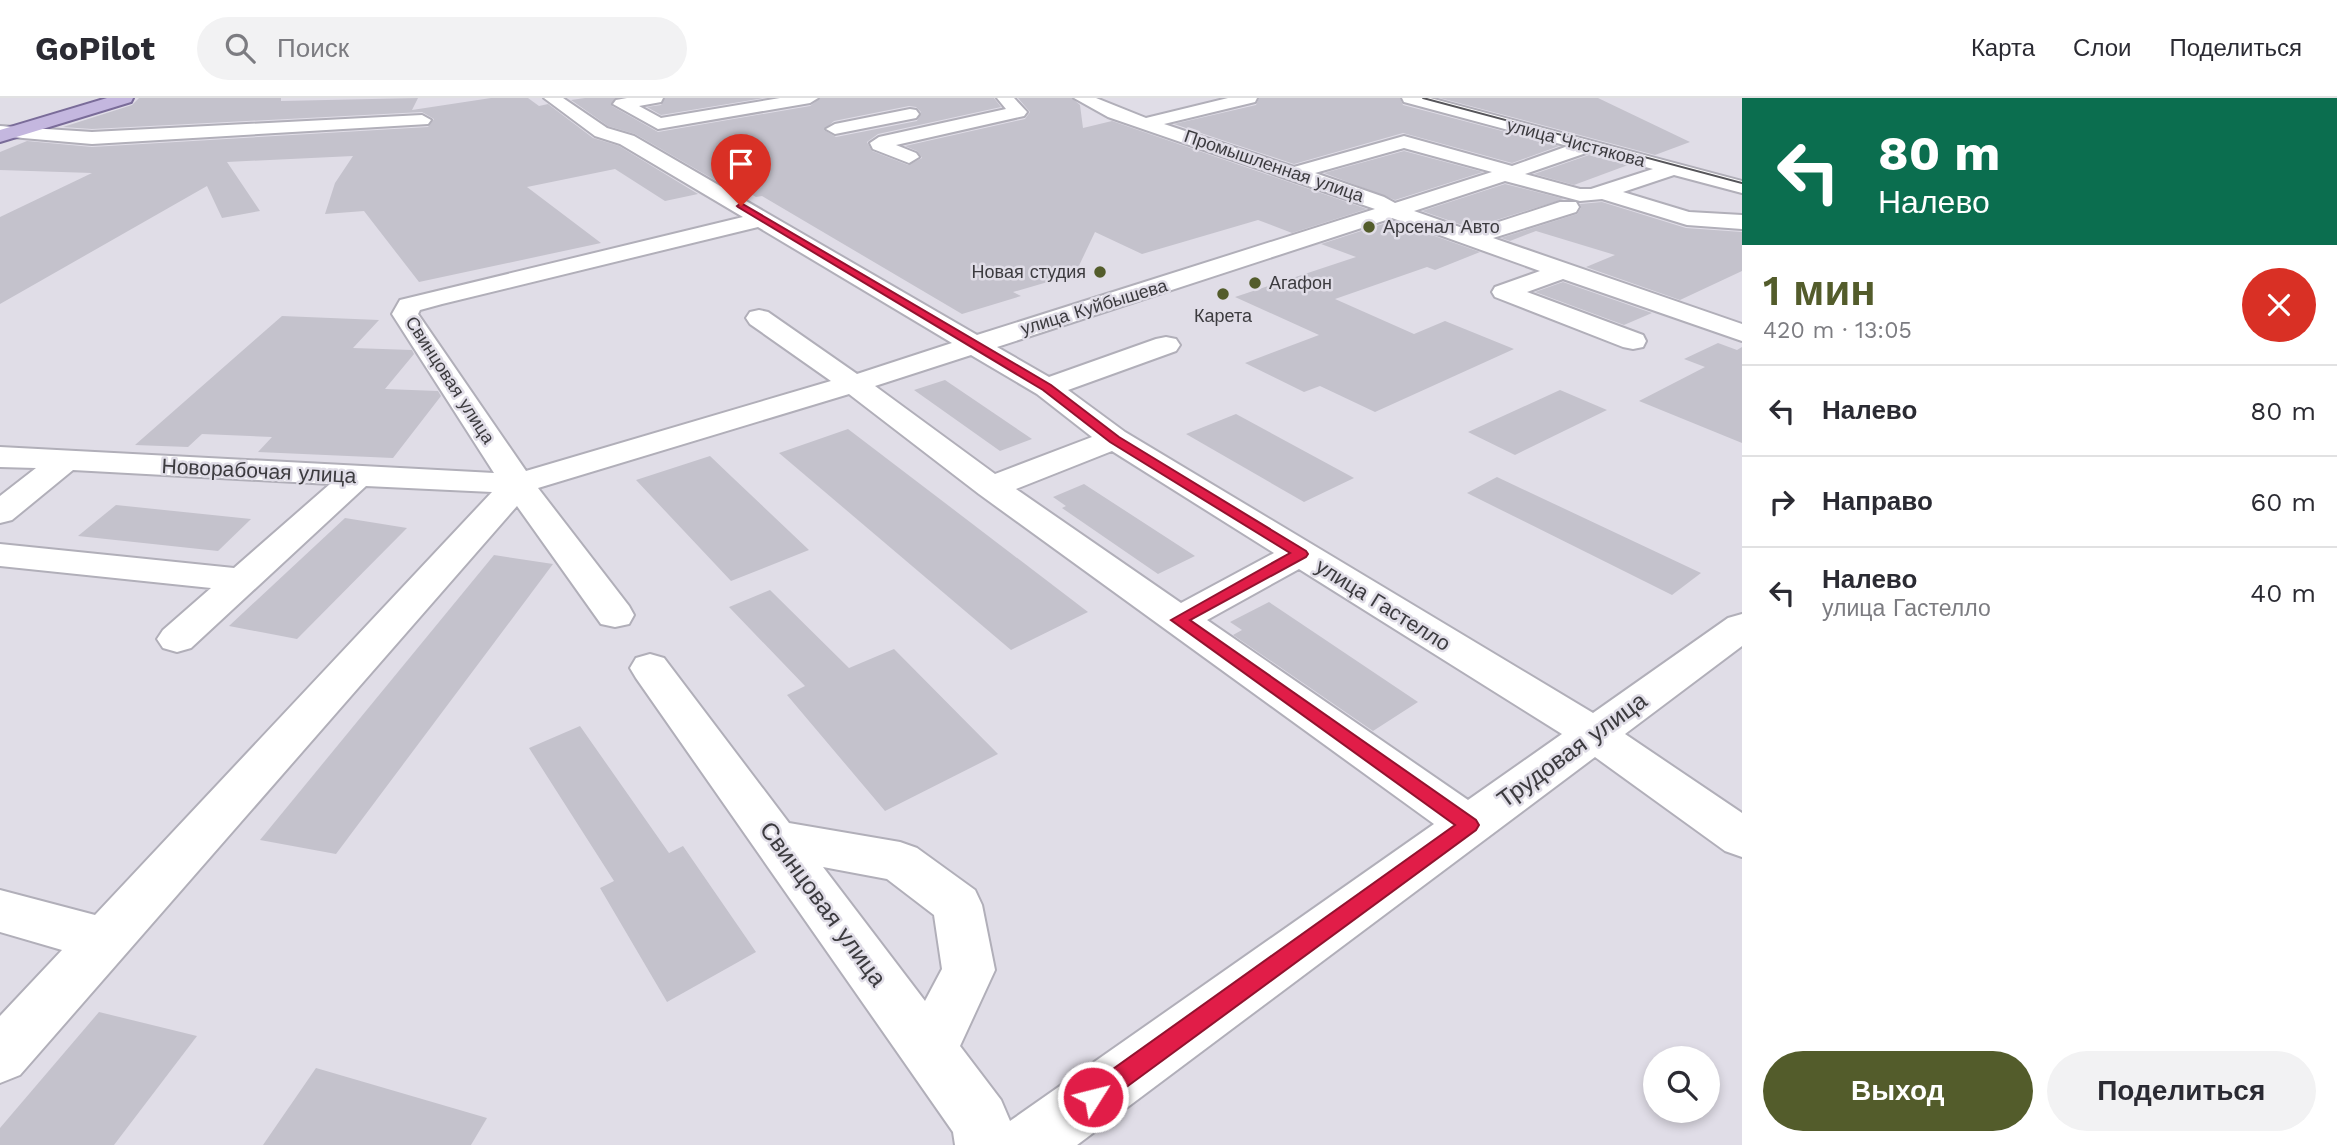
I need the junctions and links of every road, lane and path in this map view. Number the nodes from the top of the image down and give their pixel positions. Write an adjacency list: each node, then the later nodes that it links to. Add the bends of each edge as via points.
1 (125, 98): 19 (main road)
2 (552, 98): 29 (street, улица Гастелло, via 601,132 627,140)
3 (655, 98): 15 (street, via 622,104)
4 (718, 98): 15 (street, via 724,102)
5 (810, 98): 15 (street, via 671,123 658,124)
6 (908, 98): 14 (street)
7 (1004, 98): 21 (street, via 1017,112 879,143)
8 (1082, 98): 17 (street, Промышленная улица)
9 (1249, 98): 13 (street)
10 (1410, 98): 20 (street, улица Чистякова)
11 (1164, 102): 13 (street)
12 (928, 111): 18 (street)
13 (1194, 111): 17 (street)
14 (822, 114)
15 (646, 115)
16 (422, 120): 19 (street, via 92,138)
17 (1146, 123): 23 (street, Промышленная улица)
18 (835, 128)
19 (3, 133)
20 (1587, 146): 24 (street, улица Куйбышева); 25 (street, улица Чистякова)
21 (909, 158)
22 (1667, 171): 26 (street)
23 (1294, 173): 24 (street, via 1404,142); 28 (street, Промышленная улица, via 1377,201)
24 (1509, 174): 26 (street, via 1580,195); 28 (street, улица Куйбышева)
25 (1742, 187)
26 (1601, 192): 30 (street, via 1687,218)
27 (1568, 207): 31 (street)
28 (1393, 211): 31 (street, Промышленная улица); 38 (street, улица Куйбышева)
29 (764, 219): 38 (street, улица Гастелло); 46 (street, Свинцовая улица, via 409,305 405,314)
30 (1742, 222)
31 (1469, 239): 32 (street, Промышленная улица)
32 (1562, 271): 35 (street, Промышленная улица); 37 (street, via 1504,292)
33 (1742, 303): 35 (street)
34 (759, 318): 40 (street)
35 (1708, 322): 36 (street, Промышленная улица)
36 (1742, 334)
37 (1633, 341)
38 (973, 344): 40 (street, улица Куйбышева); 41 (street, улица Гастелло)
39 (1166, 345): 41 (street)
40 (853, 384): 46 (street, улица Куйбышева); 47 (street)
41 (1047, 388): 42 (street, улица Гастелло)
42 (1114, 439): 47 (street); 49 (street, улица Гастелло)
43 (0, 457): 44 (street, Новорабочая улица)
44 (65, 461): 45 (street, Новорабочая улица); 48 (street)
45 (358, 476): 46 (street, Новорабочая улица); 51 (street)
46 (518, 484): 52 (street, Свинцовая улица); 62 (street)
47 (991, 487): 53 (street)
48 (0, 513)
49 (1300, 554): 53 (street); 57 (street, улица Гастелло)
50 (0, 555): 51 (street)
51 (241, 580): 55 (street)
52 (615, 615)
53 (1178, 620): 58 (street)
54 (1742, 626): 57 (street, Трудовая улица)
55 (177, 639)
56 (650, 668): 60 (street, Свинцовая улица)
57 (1594, 734): 58 (street, Трудовая улица); 59 (street, улица Гастелло)
58 (1469, 825): 66 (street, Трудовая улица)
59 (1742, 838)
60 (775, 839): 63 (street, Свинцовая улица); 63 (street, via 900,862 957,905 969,970)
61 (0, 911): 62 (street)
62 (107, 940): 64 (street)
63 (929, 1051): 65 (street, Свинцовая улица, via 980,1121)
64 (0, 1056)
65 (985, 1145)
66 (1027, 1145)

